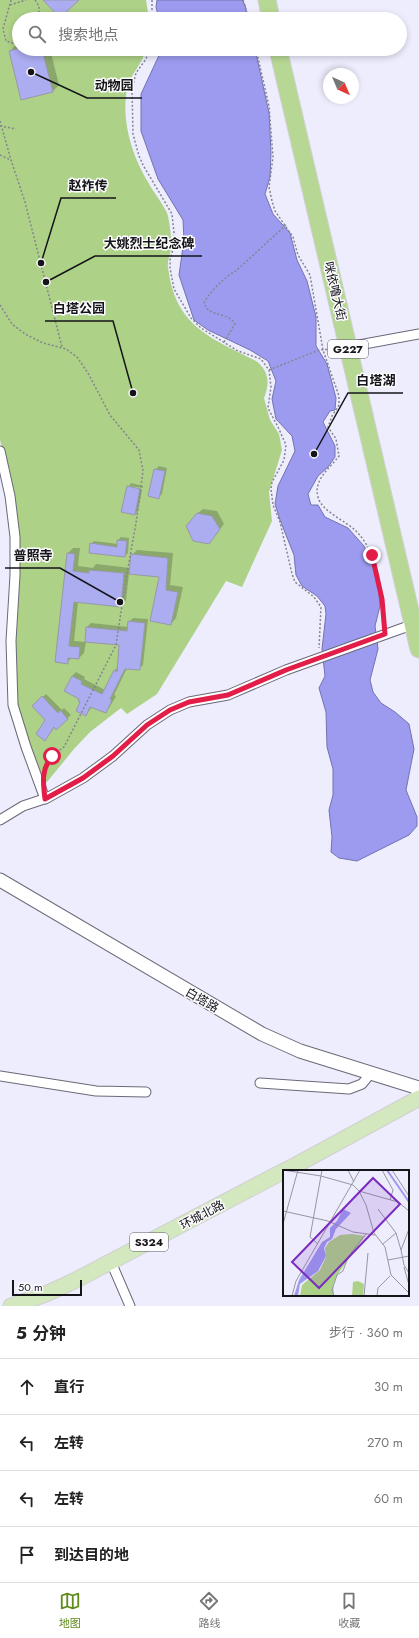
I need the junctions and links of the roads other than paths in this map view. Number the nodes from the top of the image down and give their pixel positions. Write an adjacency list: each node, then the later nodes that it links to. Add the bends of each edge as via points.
1 (266, 0): 2 (highway)
2 (269, 12)
3 (280, 56): 5 (highway, 咪依噜大街 / G227)
4 (419, 334): 5 (street)
5 (348, 347): 7 (highway, 咪依噜大街 / G227)
6 (0, 451): 9 (street, via 10,496 15,537 11,641 13,705)
7 (416, 623): 8 (highway, 咪依噜大街 / G227); 9 (street, via 286,670 228,695 189,702 170,710 147,725 113,756 83,778)
8 (419, 649)
9 (45, 799): 10 (street, via 23,806)
10 (0, 820)
11 (0, 880): 12 (street, 白塔路, via 262,1034 300,1051)
12 (371, 1073): 14 (street, via 362,1084 349,1089); 15 (street, 白塔路)
13 (0, 1076): 16 (street, via 96,1091)
14 (260, 1083)
15 (419, 1088)
16 (146, 1092)
17 (419, 1098): 18 (main road, 环城北路 / S324)
18 (286, 1170)
19 (283, 1172): 20 (main road, 环城北路 / S324)
20 (111, 1262): 21 (main road, 环城北路 / S324, via 58,1289); 22 (street)
21 (11, 1306)
22 (130, 1306)

